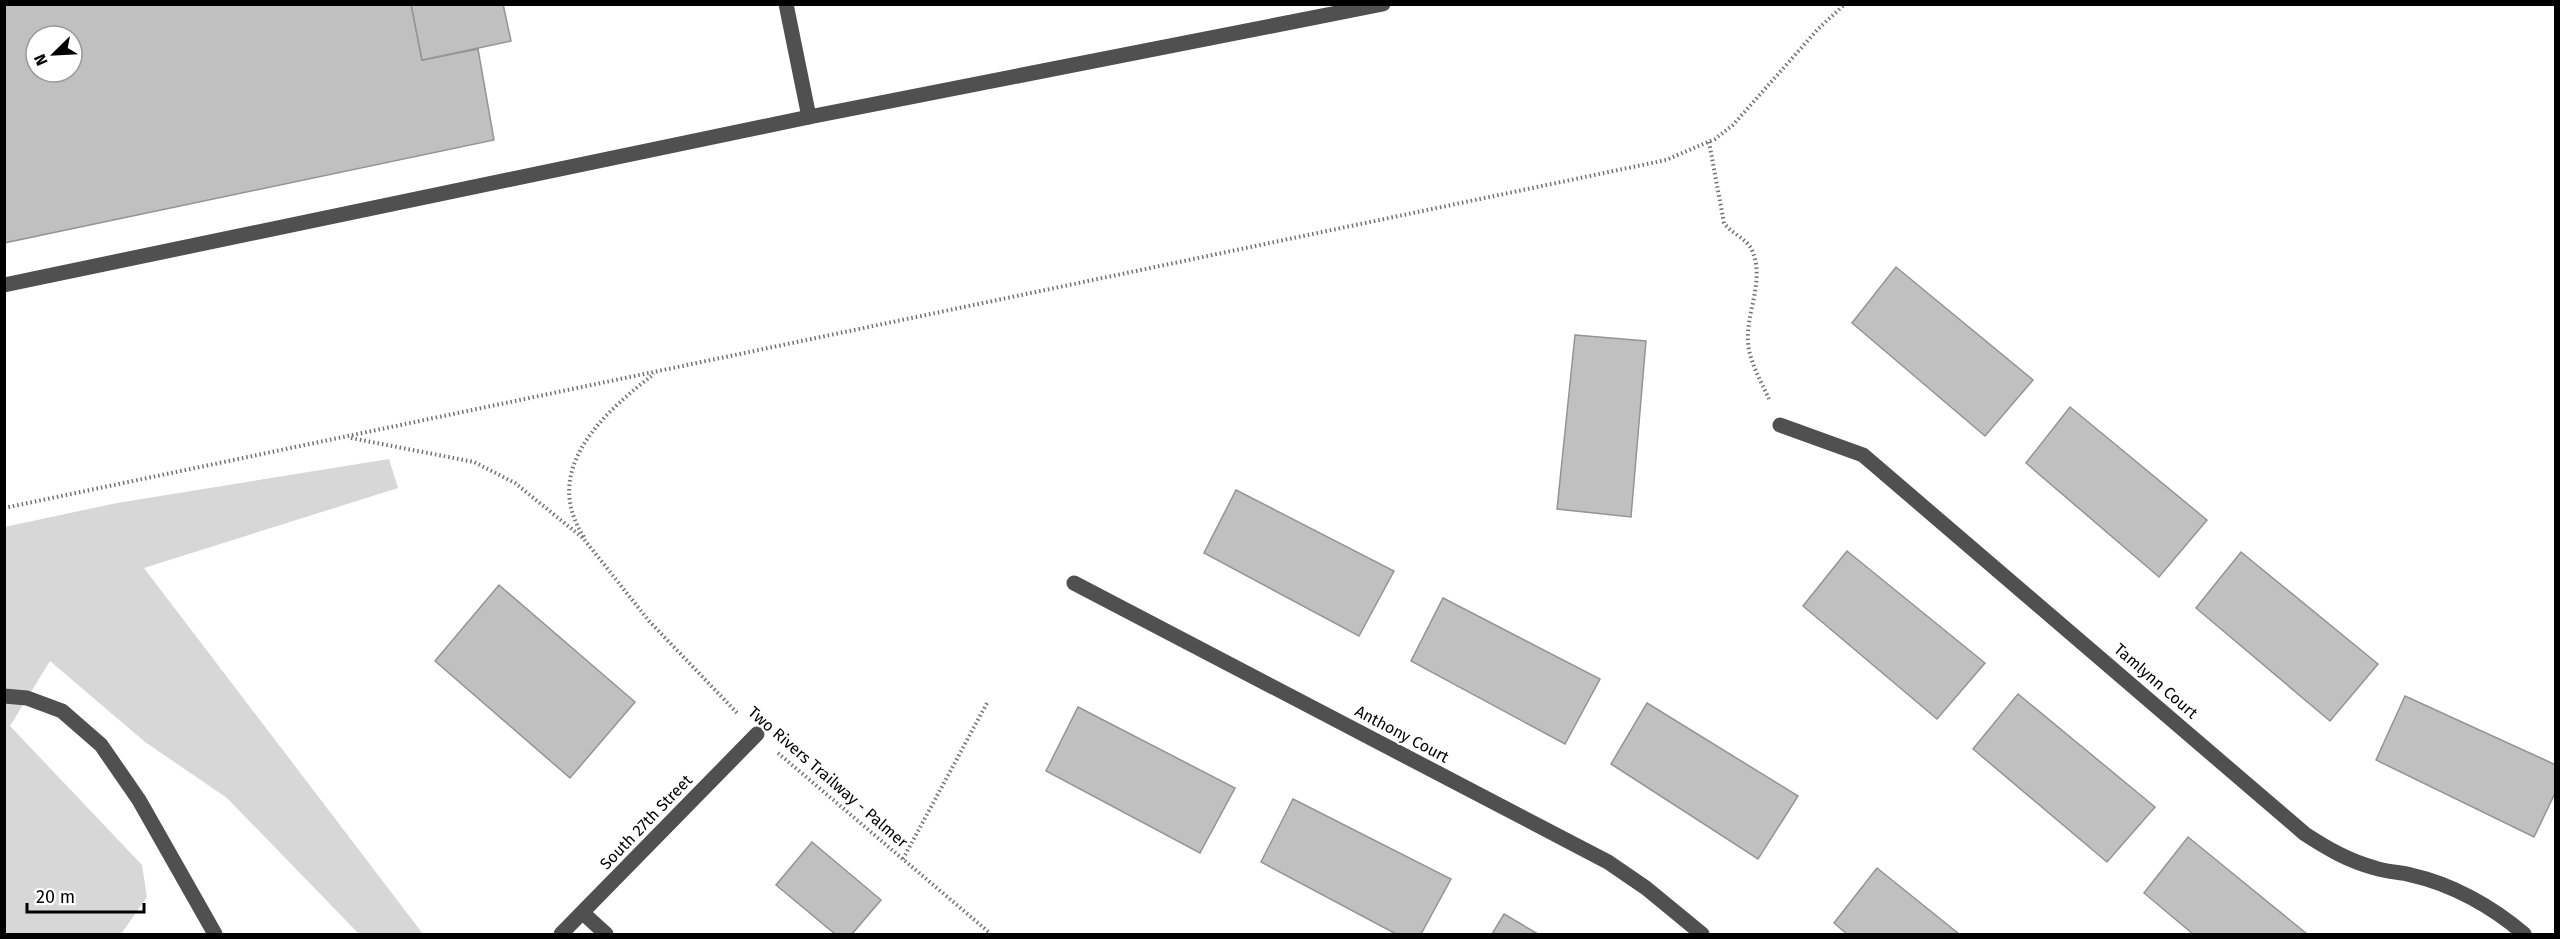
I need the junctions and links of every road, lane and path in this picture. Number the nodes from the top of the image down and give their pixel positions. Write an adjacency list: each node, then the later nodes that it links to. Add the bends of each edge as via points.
1 (786, 4): 4 (street)
2 (1383, 4): 4 (street)
3 (1845, 4): 5 (path, via 1741,117)
4 (809, 117): 6 (street)
5 (1709, 142): 7 (path, via 1655,163); 8 (path, via 1724,223 1750,247 1758,270 1748,346)
6 (4, 285)
7 (656, 372): 9 (path); 11 (path, Two Rivers Trailway - Palmer, via 610,412 580,449 571,469 570,508)
8 (1780, 425): 23 (street, Tamlynn Court, via 1863,455 2305,834 2336,854 2377,869 2413,875 2466,895)
9 (348, 437): 10 (path); 11 (path, Two Rivers Trailway - Palmer, via 474,462 515,483)
10 (4, 508)
11 (590, 546): 15 (path, Two Rivers Trailway - Palmer, via 649,621)
12 (1074, 583): 22 (street, Anthony Court, via 1608,862)
13 (4, 696): 18 (street, via 27,698 62,711 101,745 139,800)
14 (987, 703): 16 (path)
15 (757, 734): 16 (path, Two Rivers Trailway - Palmer); 17 (street, South 27th Street)
16 (903, 859): 21 (path, Two Rivers Trailway - Palmer)
17 (583, 913): 19 (street, South 27th Street); 20 (street)
18 (215, 934)
19 (561, 934)
20 (606, 934)
21 (991, 934)
22 (1702, 934)
23 (2524, 934)

